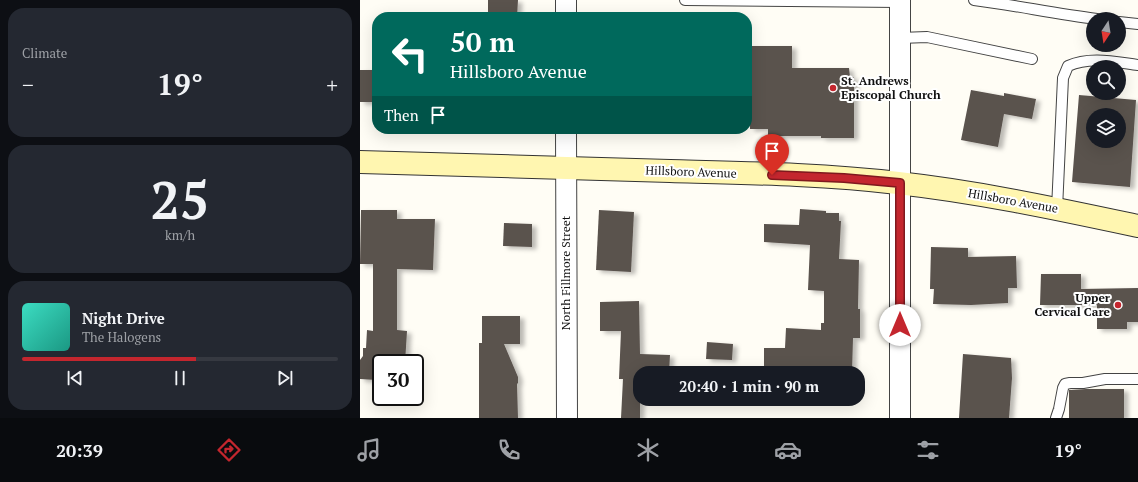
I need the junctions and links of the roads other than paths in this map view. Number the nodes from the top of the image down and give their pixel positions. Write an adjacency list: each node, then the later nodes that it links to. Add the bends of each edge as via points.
1 (566, 0): 5 (street)
2 (685, 0): 4 (lane)
3 (974, 0): 6 (lane)
4 (900, 1): 9 (street)
5 (566, 12)
6 (1086, 18)
7 (1126, 23): 8 (lane)
8 (1138, 24)
9 (900, 38): 10 (lane, via 927,37); 15 (street)
10 (1032, 58)
11 (1138, 65): 16 (lane, via 1104,61 1076,62 1068,66 1063,78)
12 (566, 134): 14 (street, North Fillmore Street)
13 (360, 162): 14 (street, Hillsboro Avenue)
14 (566, 168): 15 (street, Hillsboro Avenue, via 707,172); 19 (street, North Fillmore Street)
15 (900, 183): 16 (street, Hillsboro Avenue, via 973,193); 20 (street)
16 (1057, 209): 17 (street, Hillsboro Avenue)
17 (1138, 226)
18 (1138, 380): 21 (lane, via 1105,379 1065,384)
19 (567, 418)
20 (900, 418)
21 (1056, 418)

